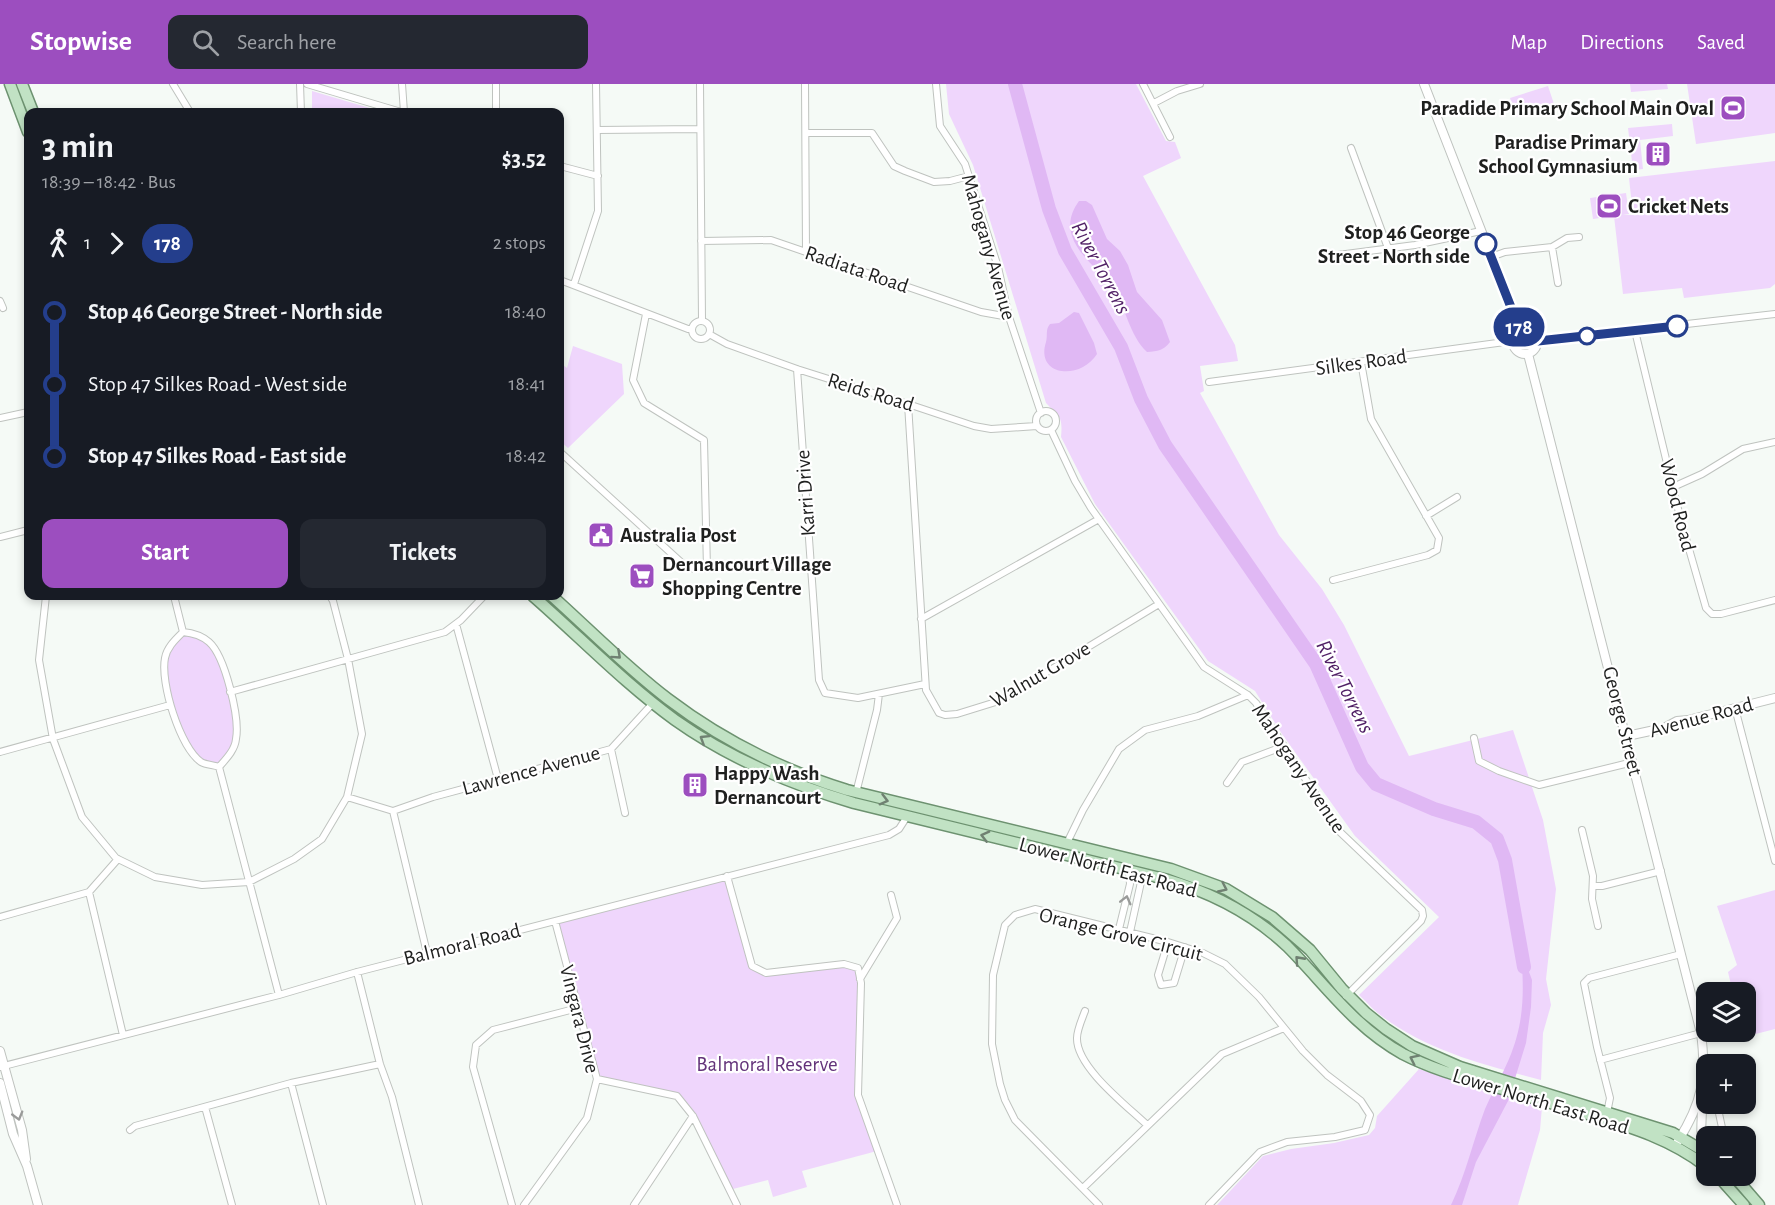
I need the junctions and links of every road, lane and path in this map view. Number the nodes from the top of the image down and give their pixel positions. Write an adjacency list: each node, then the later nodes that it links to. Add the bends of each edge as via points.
1 (10, 84): 22 (main road)
2 (22, 84): 16 (main road)
3 (173, 84): 17 (street)
4 (300, 84): 18 (street)
5 (307, 84): 19 (street)
6 (402, 84): 20 (street)
7 (496, 84): 21 (street)
8 (596, 84): 24 (street)
9 (700, 84): 23 (street)
10 (805, 84): 25 (street)
11 (936, 84): 30 (street, Mahogany Avenue, via 940,126)
12 (1143, 84): 15 (street)
13 (1200, 84): 15 (street)
14 (1424, 84): 31 (street)
15 (1154, 103): 26 (street)
16 (31, 108)
17 (188, 108)
18 (301, 108)
19 (388, 108)
20 (402, 108)
21 (496, 108)
22 (24, 116)
23 (700, 129): 24 (street); 33 (street)
24 (597, 130): 29 (street)
25 (806, 133): 30 (street, via 872,133 894,166 905,171 934,182); 36 (street)
26 (1170, 137)
27 (1351, 148): 35 (street)
28 (564, 167): 29 (street)
29 (598, 176): 41 (street, via 598,211)
30 (969, 176): 46 (street, Mahogany Avenue, via 998,267)
31 (1481, 231): 35 (street); 38 (street)
32 (1580, 237): 34 (street, via 1567,238)
33 (701, 241): 36 (street, Radiata Road, via 771,240); 47 (street)
34 (1552, 247): 38 (street); 40 (street)
35 (1388, 248): 37 (street)
36 (806, 251): 46 (street, Radiata Road, via 981,312)
37 (1338, 255)
38 (1491, 256): 49 (street)
39 (564, 281): 41 (street)
40 (1558, 283)
41 (574, 284): 44 (street)
42 (0, 301): 43 (street)
43 (3, 308)
44 (646, 314): 48 (street); 73 (street, via 632,378 644,403 704,440)
45 (1775, 314): 50 (street)
46 (1009, 317): 59 (street, Mahogany Avenue)
47 (702, 321): 48 (street); 51 (street, via 709,326)
48 (692, 329): 51 (street, via 697,339 705,339)
49 (1520, 330): 52 (street); 53 (street, via 1532,332)
50 (1635, 331): 53 (street); 66 (street, Wood Road)
51 (709, 334): 56 (street, Reids Road, via 727,345)
52 (1512, 341): 54 (street, via 1516,350); 55 (street, Silkes Road)
53 (1538, 341): 54 (street)
54 (1528, 354): 95 (street, George Street)
55 (1361, 362): 57 (street, Silkes Road); 68 (street, via 1371,419)
56 (797, 369): 58 (street, Reids Road); 72 (street, Karri Drive)
57 (1209, 382)
58 (908, 404): 62 (street, Reids Road, via 974,426); 83 (street)
59 (1041, 412): 62 (street); 63 (street, via 1054,417)
60 (24, 413): 61 (street)
61 (0, 418)
62 (1037, 426): 63 (street)
63 (1051, 430): 69 (street, Mahogany Avenue, via 1075,481)
64 (1775, 442): 66 (street, via 1743,449)
65 (564, 456): 73 (street, via 683,564)
66 (1673, 487): 81 (street, Wood Road, via 1706,608 1712,614 1721,614)
67 (1457, 497): 68 (street)
68 (1426, 516): 74 (street, via 1439,538 1433,553)
69 (1099, 519): 82 (street, Mahogany Avenue); 83 (street)
70 (24, 531): 71 (street)
71 (0, 537)
72 (810, 565): 73 (street); 89 (street, Karri Drive, via 819,680 825,693 858,698)
73 (707, 569)
74 (1332, 579)
75 (46, 600): 97 (street, via 39,660)
76 (175, 600): 85 (street)
77 (332, 600): 86 (street)
78 (480, 600): 84 (street)
79 (537, 600): 92 (main road, Lower North East Road)
80 (556, 600): 106 (main road, Lower North East Road, one-way to 106, via 656,690 711,729 783,767)
81 (1775, 600)
82 (1159, 604): 87 (street, Walnut Grove, via 991,705 945,715 939,713); 90 (street, Mahogany Avenue, via 1204,667)
83 (921, 619): 87 (street)
84 (456, 624): 86 (street, via 446,632); 103 (street)
85 (183, 632): 88 (street, via 198,634 210,644 220,658); 93 (street, via 171,643 165,657)
86 (348, 659): 88 (street); 105 (street, via 362,734)
87 (925, 687): 89 (street, Karri Drive)
88 (230, 692): 102 (street, via 236,741)
89 (879, 694): 106 (street)
90 (1248, 695): 98 (street, Mahogany Avenue); 111 (street, via 1198,716 1145,730 1119,749)
91 (1775, 698): 94 (street, Avenue Road)
92 (653, 703): 99 (street, Lawrence Avenue); 106 (main road, Lower North East Road, one-way to 92, via 804,787 749,764 699,736)
93 (170, 705): 97 (street); 102 (street, via 192,752 202,762)
94 (1735, 708): 95 (street, Avenue Road); 114 (street)
95 (1627, 736): 101 (street, George Street)
96 (1474, 738): 101 (street, via 1479,761 1539,785)
97 (53, 739): 100 (street); 112 (street, via 82,817)
98 (1282, 747): 104 (street, via 1242,762); 135 (street, Mahogany Avenue, via 1340,832 1422,910 1421,921)
99 (611, 749): 103 (street, Lawrence Avenue); 109 (street)
100 (0, 752)
101 (1633, 762): 116 (street, George Street)
102 (219, 767): 119 (street)
103 (498, 779): 107 (street, Lawrence Avenue)
104 (1227, 783)
105 (347, 797): 107 (street); 119 (street, via 322,839 294,859)
106 (855, 797): 108 (main road, Lower North East Road)
107 (393, 811): 130 (street)
108 (910, 812): 111 (main road, Lower North East Road); 118 (street, Balmoral Road, via 899,829 889,835)
109 (625, 813)
110 (1582, 830): 120 (street)
111 (1064, 849): 113 (main road, Lower North East Road); 115 (main road, Lower North East Road)
112 (118, 859): 119 (street, via 155,877 202,885); 121 (street)
113 (1138, 861): 117 (street); 135 (main road, Lower North East Road, one-way to 135, via 1195,876 1252,903 1301,941)
114 (1775, 861)
115 (1129, 871): 117 (main road, Lower North East Road); 126 (street, one-way to 115, via 1130,884)
116 (1660, 871): 120 (street); 131 (street, George Street)
117 (1144, 874): 127 (street); 136 (main road, Lower North East Road, one-way to 117, via 1286,945 1230,904)
118 (727, 876): 124 (street, Balmoral Road); 133 (street, via 752,966 766,973 844,964 858,968)
119 (249, 882): 134 (street)
120 (1594, 886): 125 (street, via 1592,899)
121 (89, 892): 123 (street); 141 (street)
122 (891, 895): 133 (street, via 897,918)
123 (0, 917)
124 (555, 921): 130 (street, Balmoral Road); 137 (street, Vingara Drive)
125 (1598, 926)
126 (1119, 930): 127 (street, Orange Grove Circuit); 163 (street, Orange Grove Circuit, via 1035,909 1016,915 1005,925 993,975 992,1044 1005,1100 1015,1120)
127 (1130, 932): 128 (street, Orange Grove Circuit)
128 (1168, 942): 129 (street, Orange Grove Circuit); 129 (street, via 1158,975 1161,985 1174,984)
129 (1185, 947): 140 (street, Orange Grove Circuit, via 1225,964)
130 (427, 954): 132 (street, Balmoral Road)
131 (1681, 954): 139 (street, George Street); 144 (street, via 1584,982)
132 (357, 972): 134 (street, Balmoral Road); 145 (street)
133 (860, 979): 172 (street, via 858,1095)
134 (279, 995): 141 (street, Balmoral Road)
135 (1347, 995): 136 (street, Mahogany Avenue); 147 (main road, Lower North East Road, via 1399,1038)
136 (1338, 1003): 147 (main road, Lower North East Road, one-way to 136, via 1439,1071 1396,1050)
137 (578, 1008): 148 (street, Vingara Drive); 168 (street, via 493,1030 476,1046 473,1067)
138 (1084, 1011): 155 (street, via 1076,1039 1083,1060 1095,1077)
139 (1696, 1014)
140 (1284, 1028): 155 (street, via 1222,1054); 174 (street, Orange Grove Circuit, via 1327,1075 1361,1101 1370,1116 1365,1130 1287,1142 1260,1152)
141 (123, 1035): 146 (street, Balmoral Road)
142 (1696, 1035): 144 (street)
143 (0, 1051): 146 (street)
144 (1600, 1060): 153 (street, via 1611,1101)
145 (380, 1064): 150 (street); 167 (street)
146 (2, 1067): 160 (street, one-way to 160, via 22,1130)
147 (1472, 1075): 153 (main road, Lower North East Road)
148 (597, 1079): 154 (street, via 677,1096); 169 (street, Vingara Drive, via 587,1118)
149 (0, 1083): 160 (street, via 13,1134)
150 (291, 1083): 151 (street); 166 (street)
151 (205, 1107): 156 (street); 165 (street)
152 (1696, 1111): 157 (street, George Street)
153 (1606, 1115): 157 (main road, Lower North East Road)
154 (693, 1116): 170 (street); 171 (street)
155 (1147, 1125): 163 (street)
156 (130, 1130)
157 (1678, 1141): 158 (main road, Lower North East Road); 159 (main road, Lower North East Road)
158 (1696, 1148)
159 (1696, 1157)
160 (27, 1166): 164 (street)
161 (1727, 1186): 175 (main road)
162 (1743, 1186): 176 (main road)
163 (1083, 1188): 173 (street, Orange Grove Circuit)
164 (38, 1205)
165 (232, 1205)
166 (323, 1205)
167 (419, 1205)
168 (512, 1205)
169 (524, 1205)
170 (634, 1205)
171 (737, 1205)
172 (897, 1205)
173 (1099, 1205)
174 (1209, 1205)
175 (1744, 1205)
176 (1759, 1205)

